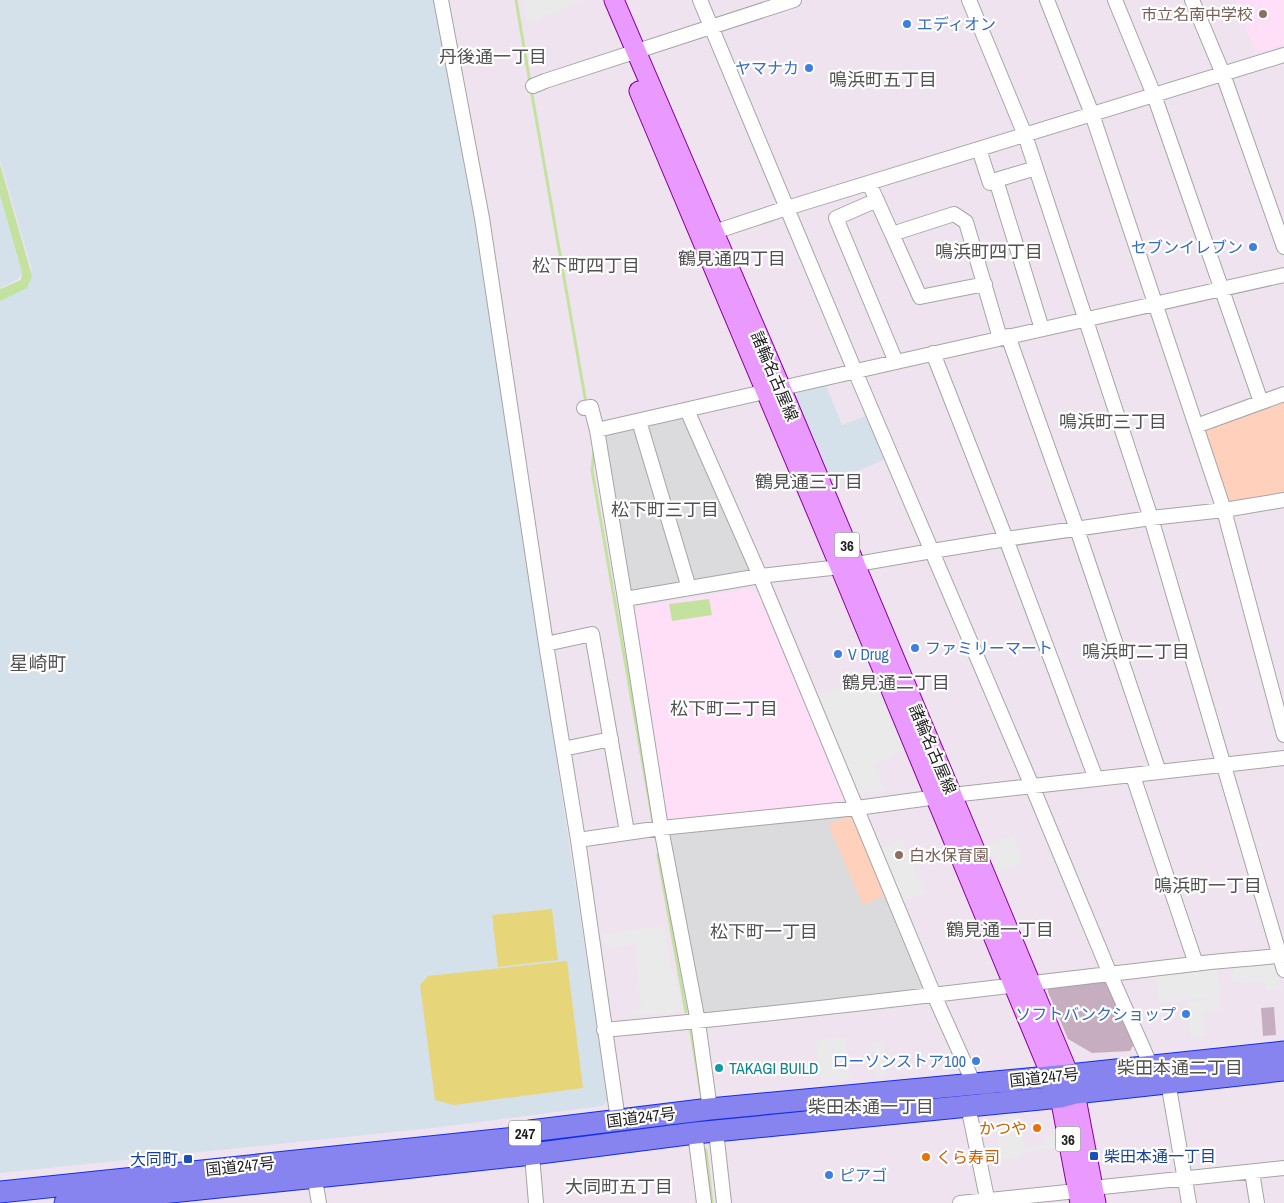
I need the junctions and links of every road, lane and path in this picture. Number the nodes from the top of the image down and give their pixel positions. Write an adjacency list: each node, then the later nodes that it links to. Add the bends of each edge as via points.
1 (441, 0): 55 (street, via 482,218)
2 (600, 0): 11 (main road, 諸輪名古屋線 / 36)
3 (614, 0): 11 (main road, 諸輪名古屋線 / 36)
4 (700, 0): 10 (street)
5 (794, 0): 10 (street)
6 (969, 0): 17 (street)
7 (1047, 0): 16 (street)
8 (1115, 0): 15 (street)
9 (1192, 0): 13 (street)
10 (711, 26): 11 (street); 23 (street)
11 (630, 53): 14 (street); 24 (main road, 諸輪名古屋線 / 36)
12 (1284, 55): 13 (street)
13 (1223, 74): 15 (street); 26 (street)
14 (533, 86)
15 (1154, 95): 16 (street); 29 (street)
16 (1092, 114): 17 (street); 30 (street)
17 (1025, 135): 18 (street); 19 (street)
18 (979, 149): 20 (street, via 990,182); 21 (street)
19 (1036, 168): 20 (street); 31 (street)
20 (996, 180): 32 (street)
21 (870, 183): 22 (street); 23 (street)
22 (877, 200): 25 (street); 35 (street, via 836,218)
23 (787, 208): 24 (street); 36 (street)
24 (707, 234): 37 (main road, 諸輪名古屋線 / 36)
25 (892, 234): 28 (street, via 920,297); 28 (street, via 954,214 966,222)
26 (1284, 247)
27 (1284, 275): 29 (street)
28 (985, 284): 33 (street)
29 (1222, 289): 30 (street); 39 (street)
30 (1155, 304): 31 (street); 43 (street)
31 (1086, 319): 32 (street); 47 (street)
32 (1042, 329): 33 (street)
33 (1004, 337): 34 (street); 48 (street)
34 (934, 353): 35 (street); 49 (street)
35 (896, 362): 36 (street)
36 (855, 371): 37 (street); 50 (street)
37 (773, 390): 41 (street); 51 (main road, 諸輪名古屋線 / 36)
38 (1284, 394): 39 (street)
39 (1261, 402): 43 (street)
40 (586, 408): 44 (street, via 590,407)
41 (687, 410): 42 (street); 52 (street)
42 (638, 421): 44 (street); 53 (street)
43 (1196, 426): 46 (street)
44 (597, 430): 54 (street)
45 (1284, 500): 46 (street)
46 (1224, 510): 47 (street); 56 (street)
47 (1151, 518): 48 (street); 60 (street)
48 (1077, 529): 49 (street); 61 (street)
49 (1006, 539): 50 (street); 63 (street)
50 (932, 551): 51 (street); 64 (street)
51 (848, 566): 52 (street); 65 (main road, 諸輪名古屋線 / 36)
52 (760, 576): 53 (street); 66 (street)
53 (689, 588): 54 (street)
54 (625, 599): 67 (street)
55 (546, 644): 57 (street, via 592,634); 58 (street)
56 (1284, 735)
57 (611, 739): 58 (street); 68 (street)
58 (563, 749): 69 (street)
59 (1284, 758): 60 (street)
60 (1224, 764): 61 (street); 70 (street)
61 (1159, 772): 62 (street)
62 (1133, 776): 63 (street); 71 (street)
63 (1096, 779): 64 (street)
64 (1032, 786): 65 (street); 73 (street)
65 (944, 796): 66 (street); 74 (main road, 諸輪名古屋線 / 36)
66 (857, 808): 67 (street); 75 (street)
67 (660, 828): 68 (street); 76 (street)
68 (627, 832): 69 (street)
69 (578, 840): 77 (street)
70 (1282, 956): 71 (street); 72 (street)
71 (1196, 964): 73 (street)
72 (1284, 970)
73 (1110, 974): 74 (street); 79 (street)
74 (1022, 984): 75 (street); 83 (main road, 諸輪名古屋線 / 36)
75 (934, 996): 76 (street); 82 (street)
76 (698, 1022): 77 (street); 85 (street)
77 (604, 1030): 86 (street)
78 (1284, 1052): 79 (highway, 国道247号 / 247)
79 (1151, 1066): 83 (highway, 国道247号 / 247)
80 (1284, 1070): 81 (highway, 国道247号 / 247)
81 (1168, 1082): 83 (highway, 国道247号 / 247); 93 (street)
82 (974, 1084): 83 (highway, 国道247号 / 247); 85 (highway, 国道247号 / 247)
83 (1064, 1086): 84 (highway, 国道247号 / 247); 95 (main road, 諸輪名古屋線 / 36)
84 (968, 1106): 88 (highway, 国道247号 / 247); 97 (street)
85 (710, 1109): 86 (highway, 国道247号 / 247)
86 (618, 1120): 87 (highway, 国道247号 / 247)
87 (530, 1131): 89 (street); 90 (highway, 国道247号 / 247, via 516,1138)
88 (706, 1132): 89 (highway, 国道247号 / 247); 101 (street); 102 (street)
89 (532, 1154): 90 (highway, 国道247号 / 247); 100 (street)
90 (313, 1168): 94 (highway, 国道247号 / 247); 96 (highway, 国道247号 / 247); 99 (street)
91 (1284, 1168): 92 (street)
92 (1252, 1172): 93 (street); 105 (street)
93 (1184, 1179): 95 (street); 104 (street)
94 (0, 1192)
95 (1086, 1196): 97 (street)
96 (136, 1199): 98 (highway, 国道247号 / 247)
97 (987, 1202): 103 (street)
98 (65, 1203)
99 (318, 1203)
100 (536, 1203)
101 (704, 1203)
102 (724, 1203)
103 (960, 1203)
104 (1189, 1203)
105 (1257, 1203)

